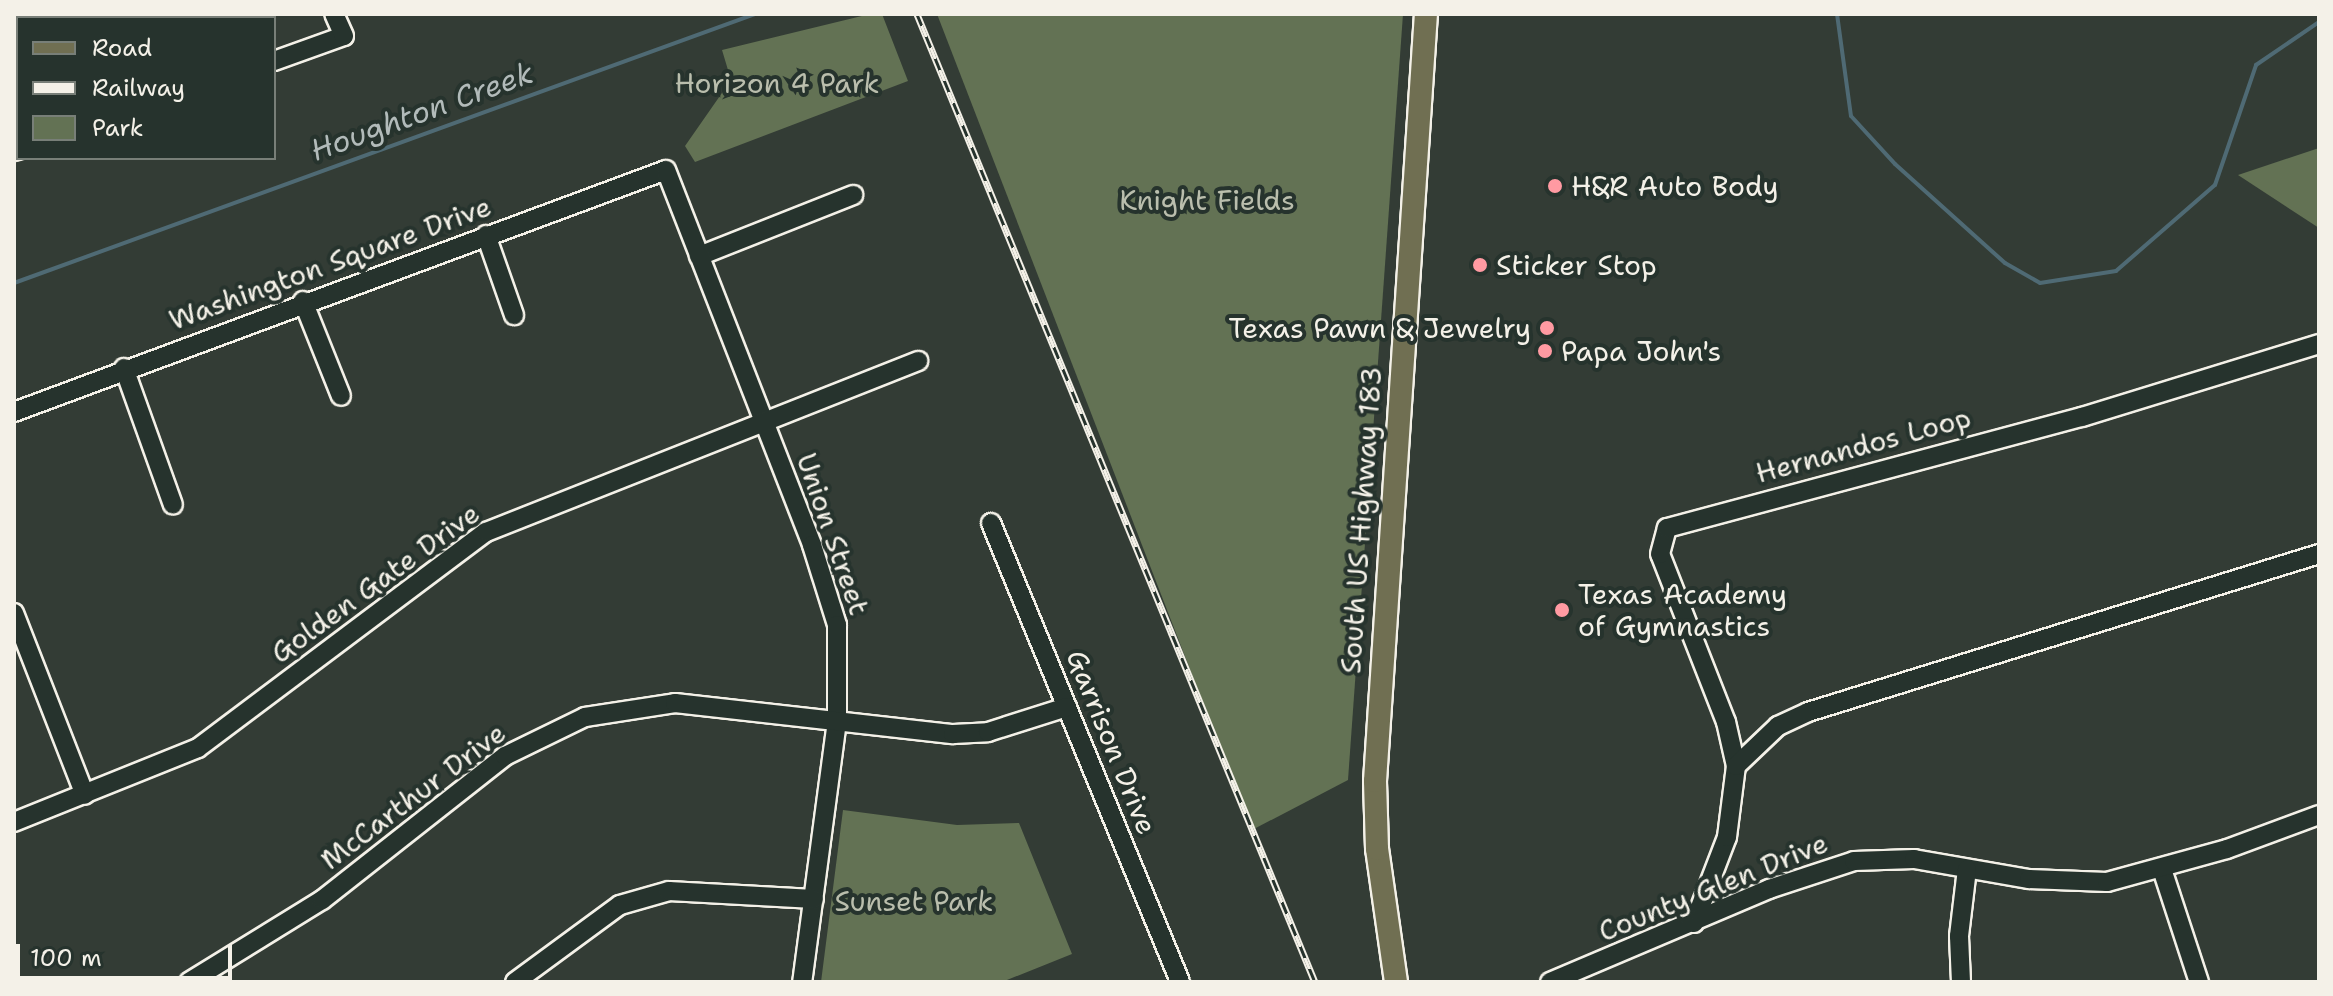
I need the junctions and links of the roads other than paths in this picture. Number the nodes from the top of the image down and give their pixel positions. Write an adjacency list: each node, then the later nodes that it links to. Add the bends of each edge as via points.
1 (334, 14): 3 (street, via 344,36)
2 (1426, 14): 34 (main road, South US Highway 183, via 1375,781 1377,849)
3 (276, 60)
4 (666, 170): 6 (street, Washington Square Drive); 7 (street, Union Street)
5 (853, 195): 7 (street)
6 (486, 235): 8 (street, Washington Square Drive); 9 (street)
7 (699, 256): 15 (street, Union Street)
8 (303, 301): 12 (street, Washington Square Drive); 13 (street)
9 (514, 315)
10 (2319, 344): 22 (street, Hernandos Loop, via 2082,417 1667,528 1660,554 1726,722)
11 (918, 361): 15 (street, Golden Gate Drive)
12 (124, 368): 14 (street, Washington Square Drive); 16 (street)
13 (341, 396)
14 (14, 412)
15 (764, 421): 21 (street, Union Street, via 837,625); 23 (street, Golden Gate Drive, via 486,532 217,735 167,763)
16 (173, 505)
17 (991, 523): 20 (street, Garrison Drive)
18 (2319, 554): 22 (street, via 1808,712 1765,736)
19 (14, 615): 23 (street)
20 (1067, 707): 21 (street, McCarthur Drive, via 988,732 953,734); 33 (street, Garrison Drive)
21 (837, 721): 28 (street, Union Street); 30 (street, McCarthur Drive, via 675,703 585,717 505,756 322,900)
22 (1736, 766): 29 (street, Hernandos Loop, via 1727,837)
23 (85, 795): 25 (street, Golden Gate Drive)
24 (2319, 815): 27 (street, County Glen Drive)
25 (14, 822)
26 (1967, 869): 27 (street, County Glen Drive, via 2080,883); 29 (street, County Glen Drive, via 1914,859 1854,861 1780,884); 36 (street, via 1959,936)
27 (2162, 869): 37 (street)
28 (814, 899): 31 (street, via 669,891 620,905); 32 (street, Union Street)
29 (1694, 923): 35 (street, County Glen Drive)
30 (189, 982)
31 (515, 982)
32 (802, 982)
33 (1180, 982)
34 (1396, 982)
35 (1550, 982)
36 (1961, 982)
37 (2199, 982)

